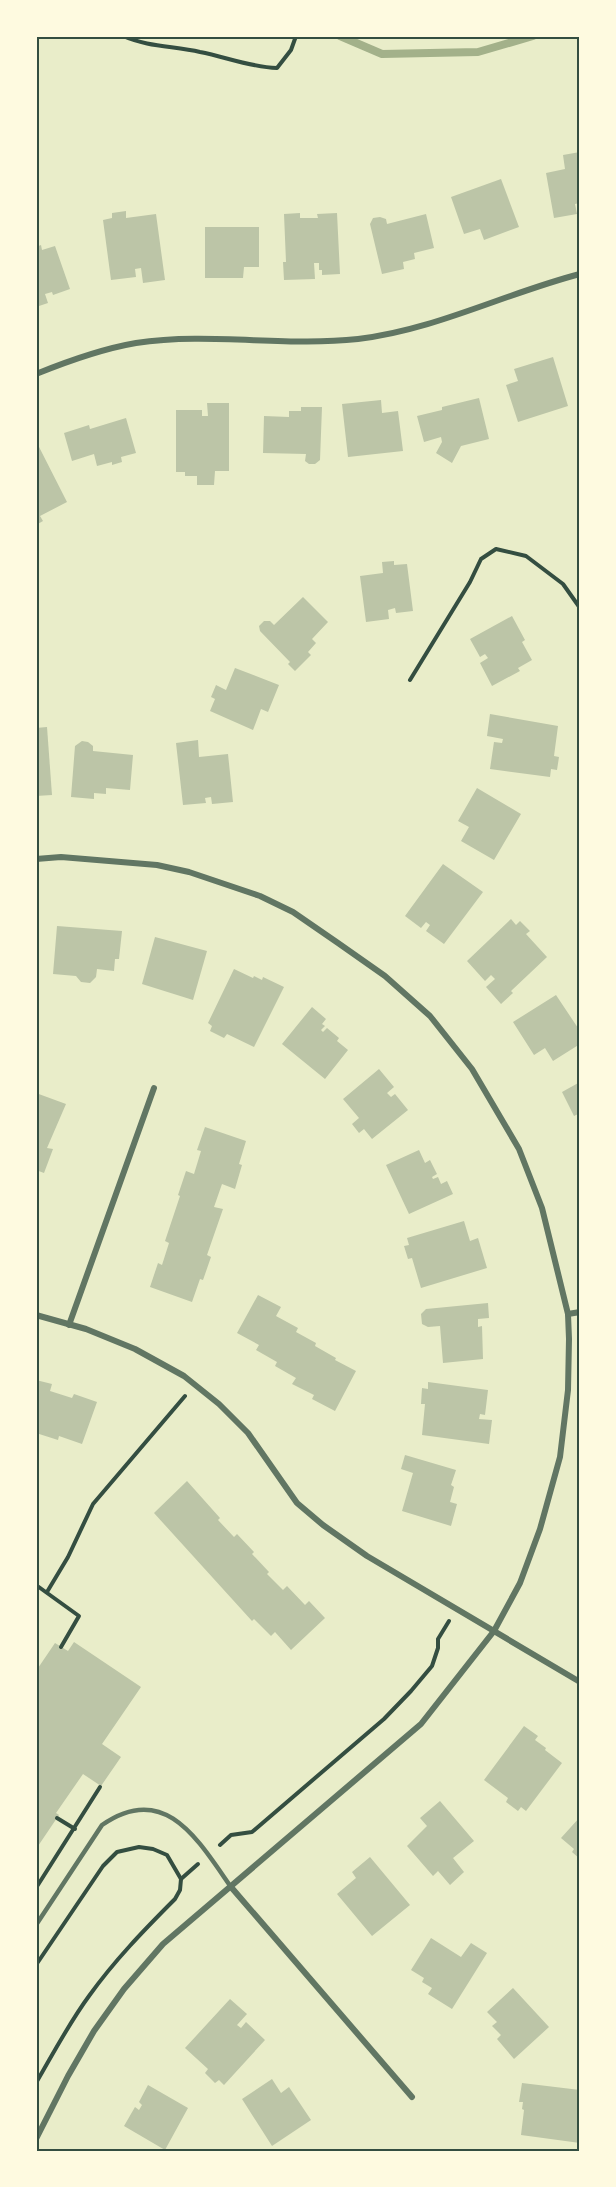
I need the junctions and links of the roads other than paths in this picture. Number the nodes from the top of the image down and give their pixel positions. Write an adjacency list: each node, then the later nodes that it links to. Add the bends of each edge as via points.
1 (580, 274): 2 (street, via 409,330 357,339 136,343 79,357)
2 (36, 374)
3 (36, 859): 6 (street, via 61,857 157,865 227,884 293,912 384,976 430,1016 472,1069 519,1149 542,1208)
4 (154, 1088): 8 (street)
5 (580, 1312): 6 (street)
6 (567, 1314): 9 (street, via 568,1390 560,1457 528,1562)
7 (36, 1315): 8 (street)
8 (69, 1325): 9 (street, via 135,1349 194,1384 248,1433 297,1503 322,1526)
9 (494, 1631): 10 (street); 11 (street, via 421,1724)
10 (580, 1682)
11 (231, 1887): 12 (lane, via 179,1821 157,1810 135,1809 102,1825); 13 (street); 14 (street, via 163,1944 124,1989 94,2031)
12 (36, 1925)
13 (412, 2097)
14 (36, 2139)

